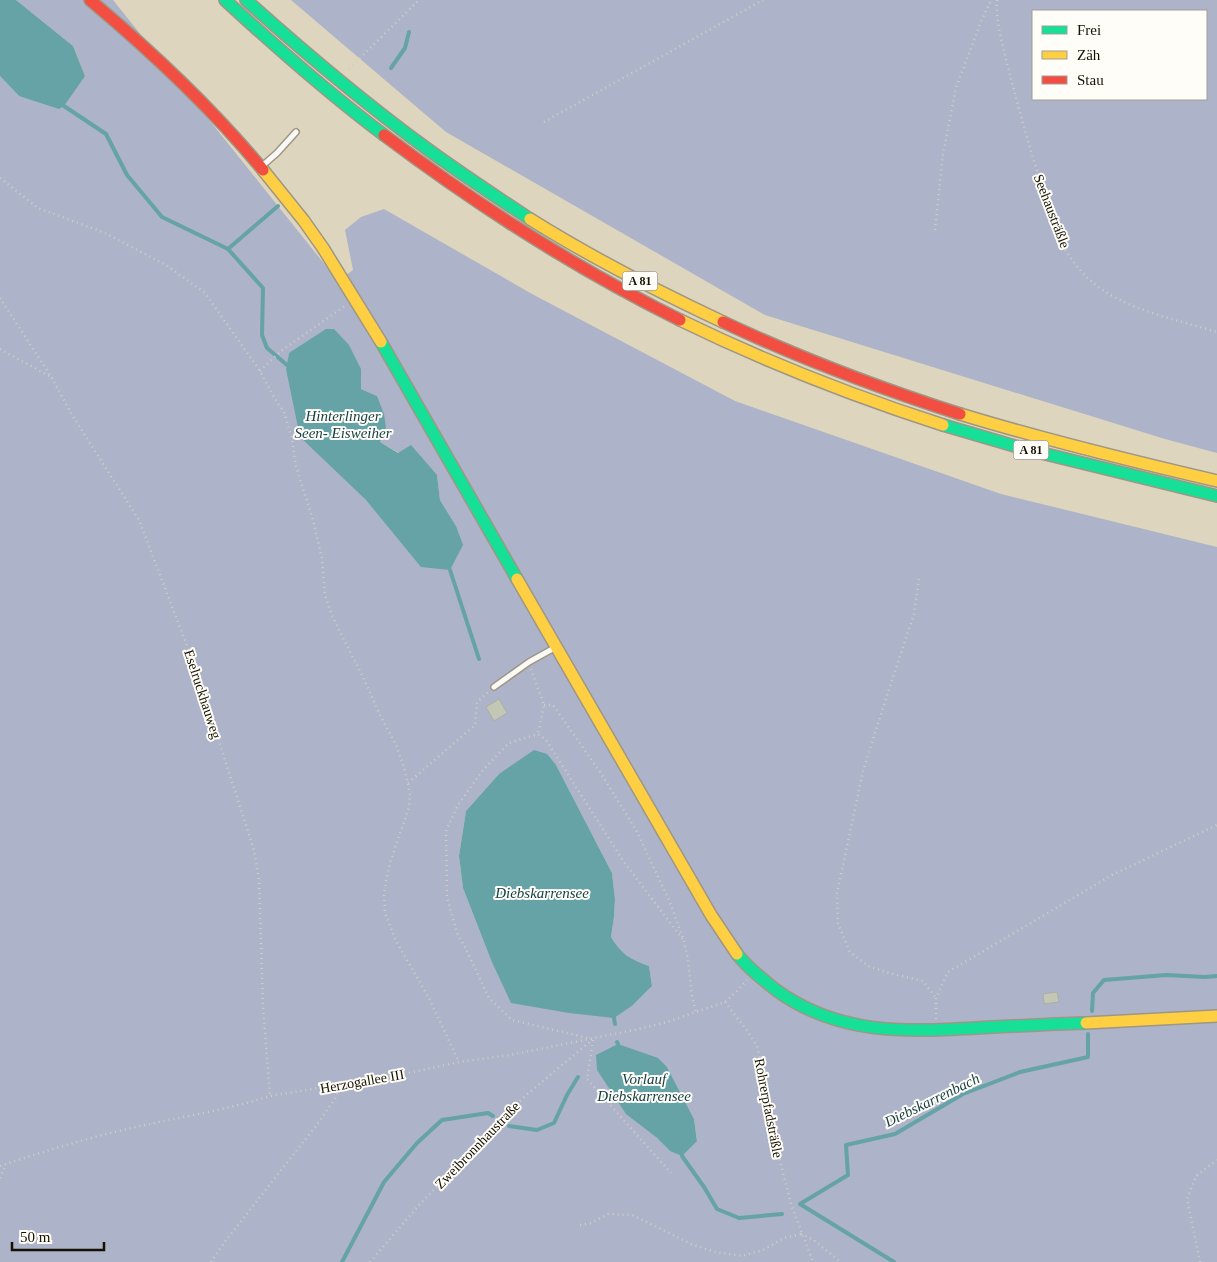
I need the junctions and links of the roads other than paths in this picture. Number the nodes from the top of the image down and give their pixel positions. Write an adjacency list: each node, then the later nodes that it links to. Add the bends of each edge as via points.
1 (90, 0): 5 (main road, via 180,80)
2 (225, 0): 7 (main road, A 81, via 332,95 418,160 524,232 646,302 756,355 913,415 1060,458)
3 (246, 0): 6 (main road, A 81, via 354,93 460,172 556,234 676,300 744,332 903,394 1039,436)
4 (296, 132): 5 (lane)
5 (261, 167): 8 (main road, via 328,255 355,298)
6 (1217, 480)
7 (1217, 496)
8 (557, 647): 9 (lane); 10 (main road, via 711,915 754,972 797,1003 841,1022 885,1029 936,1030)
9 (494, 687)
10 (1217, 1016)

